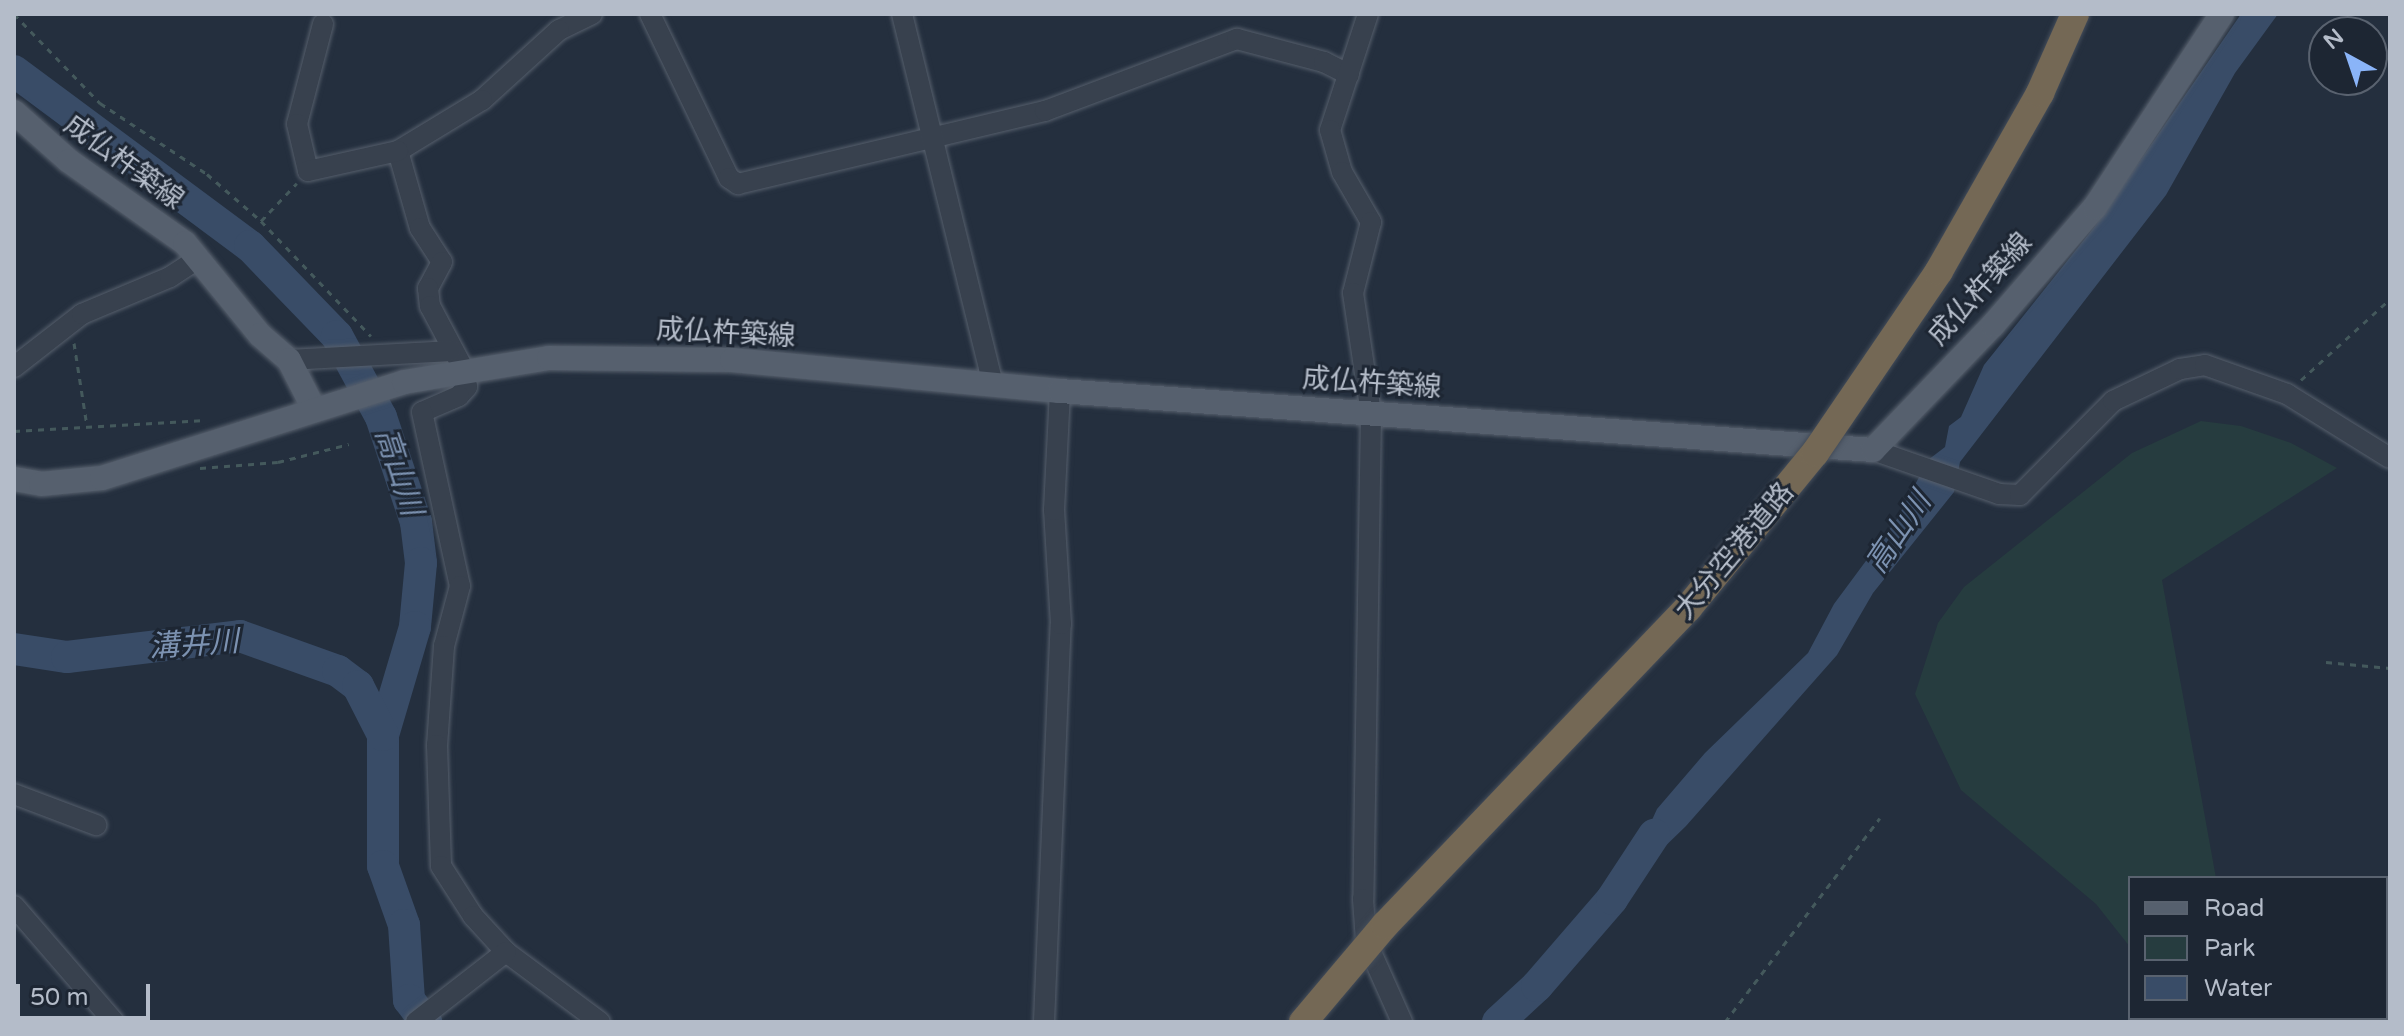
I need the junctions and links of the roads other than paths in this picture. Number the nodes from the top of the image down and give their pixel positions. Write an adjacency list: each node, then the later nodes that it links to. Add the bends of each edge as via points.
1 (592, 14): 11 (street, via 559,30 482,100)
2 (650, 14): 10 (street, via 729,178 738,184)
3 (902, 14): 10 (street)
4 (1368, 14): 8 (street)
5 (2075, 14): 31 (highway, 大分空港道路, bridge, via 2040,93 1939,271 1815,453 1688,608 1385,925)
6 (2222, 14): 20 (main road, 成仏杵築線, via 2095,207 1993,325)
7 (323, 24): 11 (street, via 297,124 308,171)
8 (1349, 75): 10 (street, via 1324,62 1237,39 1045,111); 19 (street, via 1330,130 1342,172 1371,222 1353,293)
9 (14, 112): 12 (main road, 成仏杵築線, via 69,161)
10 (935, 139): 16 (street)
11 (398, 151): 14 (street, via 420,228 442,262 428,288 430,306)
12 (199, 258): 13 (main road, 成仏杵築線, via 260,335); 15 (street, via 170,277 82,314)
13 (301, 359): 14 (street, via 384,354); 18 (main road, 成仏杵築線)
14 (458, 361): 16 (main road, 成仏杵築線, via 732,360); 18 (main road, 成仏杵築線); 26 (street, via 467,387 422,412 460,586 444,646 436,828 447,877)
15 (14, 367)
16 (993, 384): 17 (main road, 成仏杵築線)
17 (1060, 391): 19 (main road, 成仏杵築線); 30 (street, via 1054,510 1061,624)
18 (324, 406): 22 (main road, 成仏杵築線, via 102,478 41,484)
19 (1371, 413): 20 (main road, 成仏杵築線); 32 (street, via 1363,899 1366,941)
20 (1873, 450): 21 (street, via 1999,494 2020,495 2113,401 2180,369 2205,365 2287,394)
21 (2390, 458)
22 (14, 479)
23 (14, 794): 24 (street)
24 (96, 825)
25 (14, 906): 27 (street)
26 (506, 952): 28 (street); 29 (street)
27 (114, 1022)
28 (416, 1022)
29 (600, 1022)
30 (1044, 1022)
31 (1303, 1022)
32 (1402, 1022)

